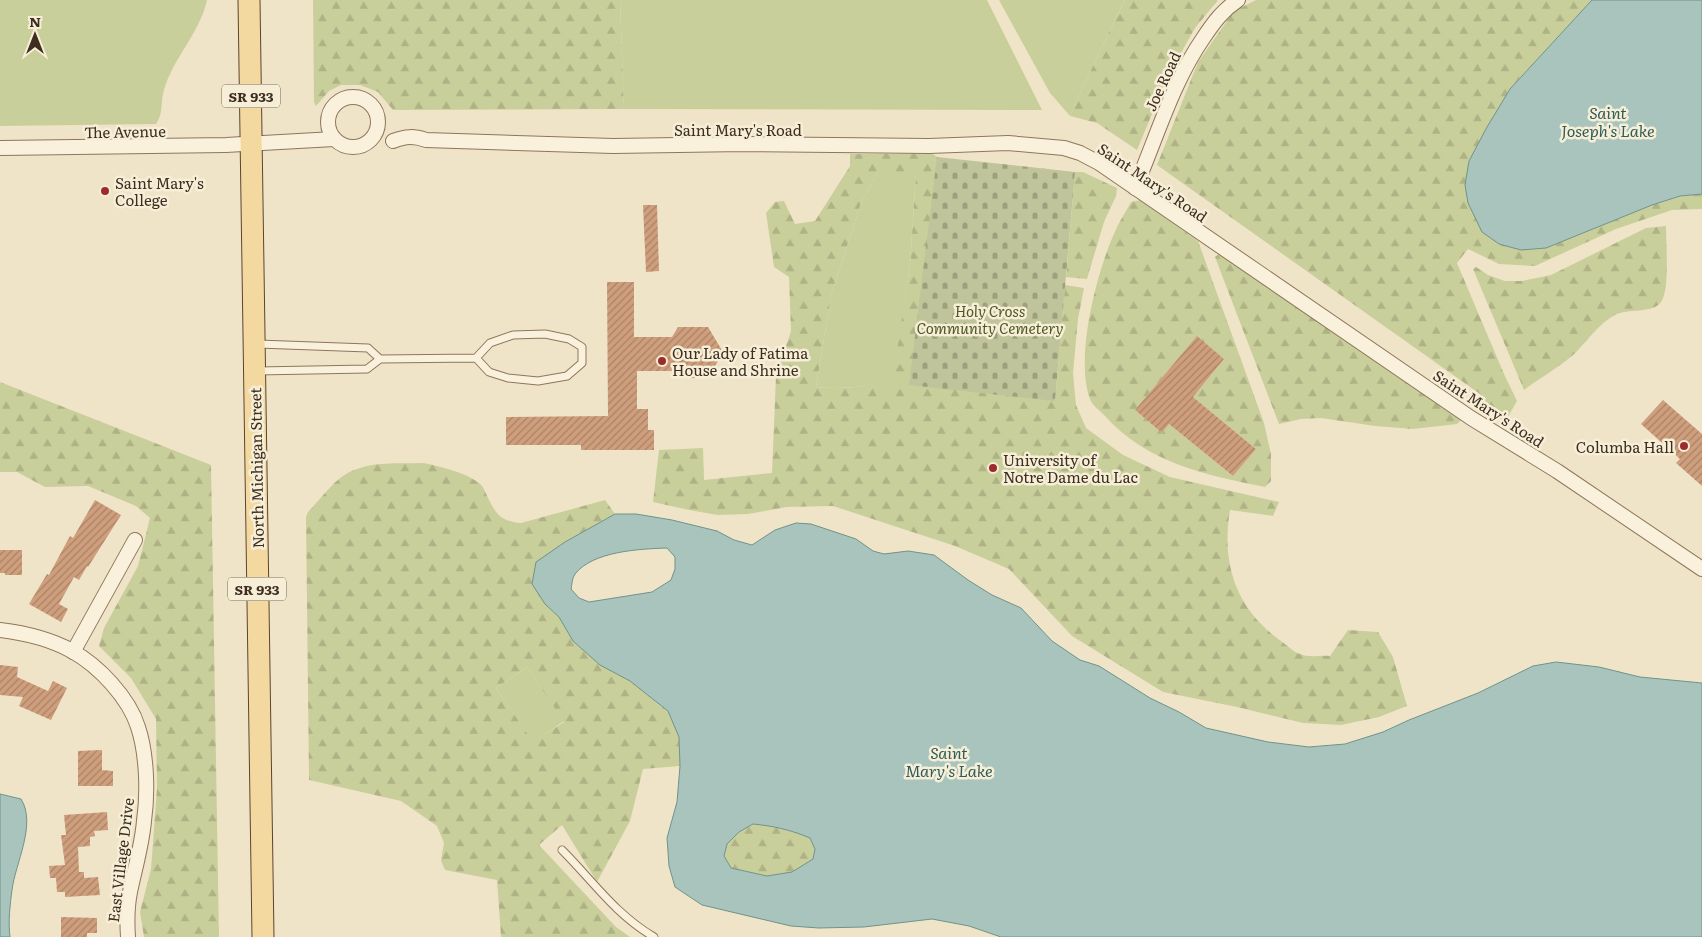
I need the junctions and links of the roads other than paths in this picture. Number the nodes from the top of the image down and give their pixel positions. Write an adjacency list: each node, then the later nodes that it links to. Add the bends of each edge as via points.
1 (249, 0): 5 (main road, North Michigan Street / SR 933)
2 (1238, 0): 7 (street, Joe Road, via 1219,15 1190,57)
3 (334, 139): 4 (street, Saint Mary's Road, via 348,147 357,147); 4 (street, via 328,116 337,102 353,97 361,98 374,108 378,124); 5 (street, Saint Mary's Road)
4 (371, 139): 7 (street, Saint Mary's Road, via 415,146 426,140 612,146 1008,143 1064,148 1080,153)
5 (251, 144): 6 (street, The Avenue); 8 (main road, North Michigan Street / SR 933)
6 (0, 148)
7 (1135, 188): 13 (street, Saint Mary's Road, via 1472,418)
8 (254, 344): 10 (lane, via 368,348); 11 (main road, North Michigan Street / SR 933)
9 (476, 358): 9 (lane, via 489,372 538,381 567,376 582,363 582,347 569,339 545,334 513,335 490,343); 10 (lane)
10 (380, 359): 11 (lane, via 367,370)
11 (254, 371): 18 (main road, North Michigan Street / SR 933)
12 (135, 540): 15 (street)
13 (1702, 569)
14 (0, 630): 15 (street, East Village Drive, via 52,642)
15 (73, 652): 17 (street, East Village Drive, via 116,688 134,716 143,745 145,819 130,892)
16 (562, 850): 19 (lane, via 619,912)
17 (128, 937)
18 (263, 937)
19 (654, 937)

